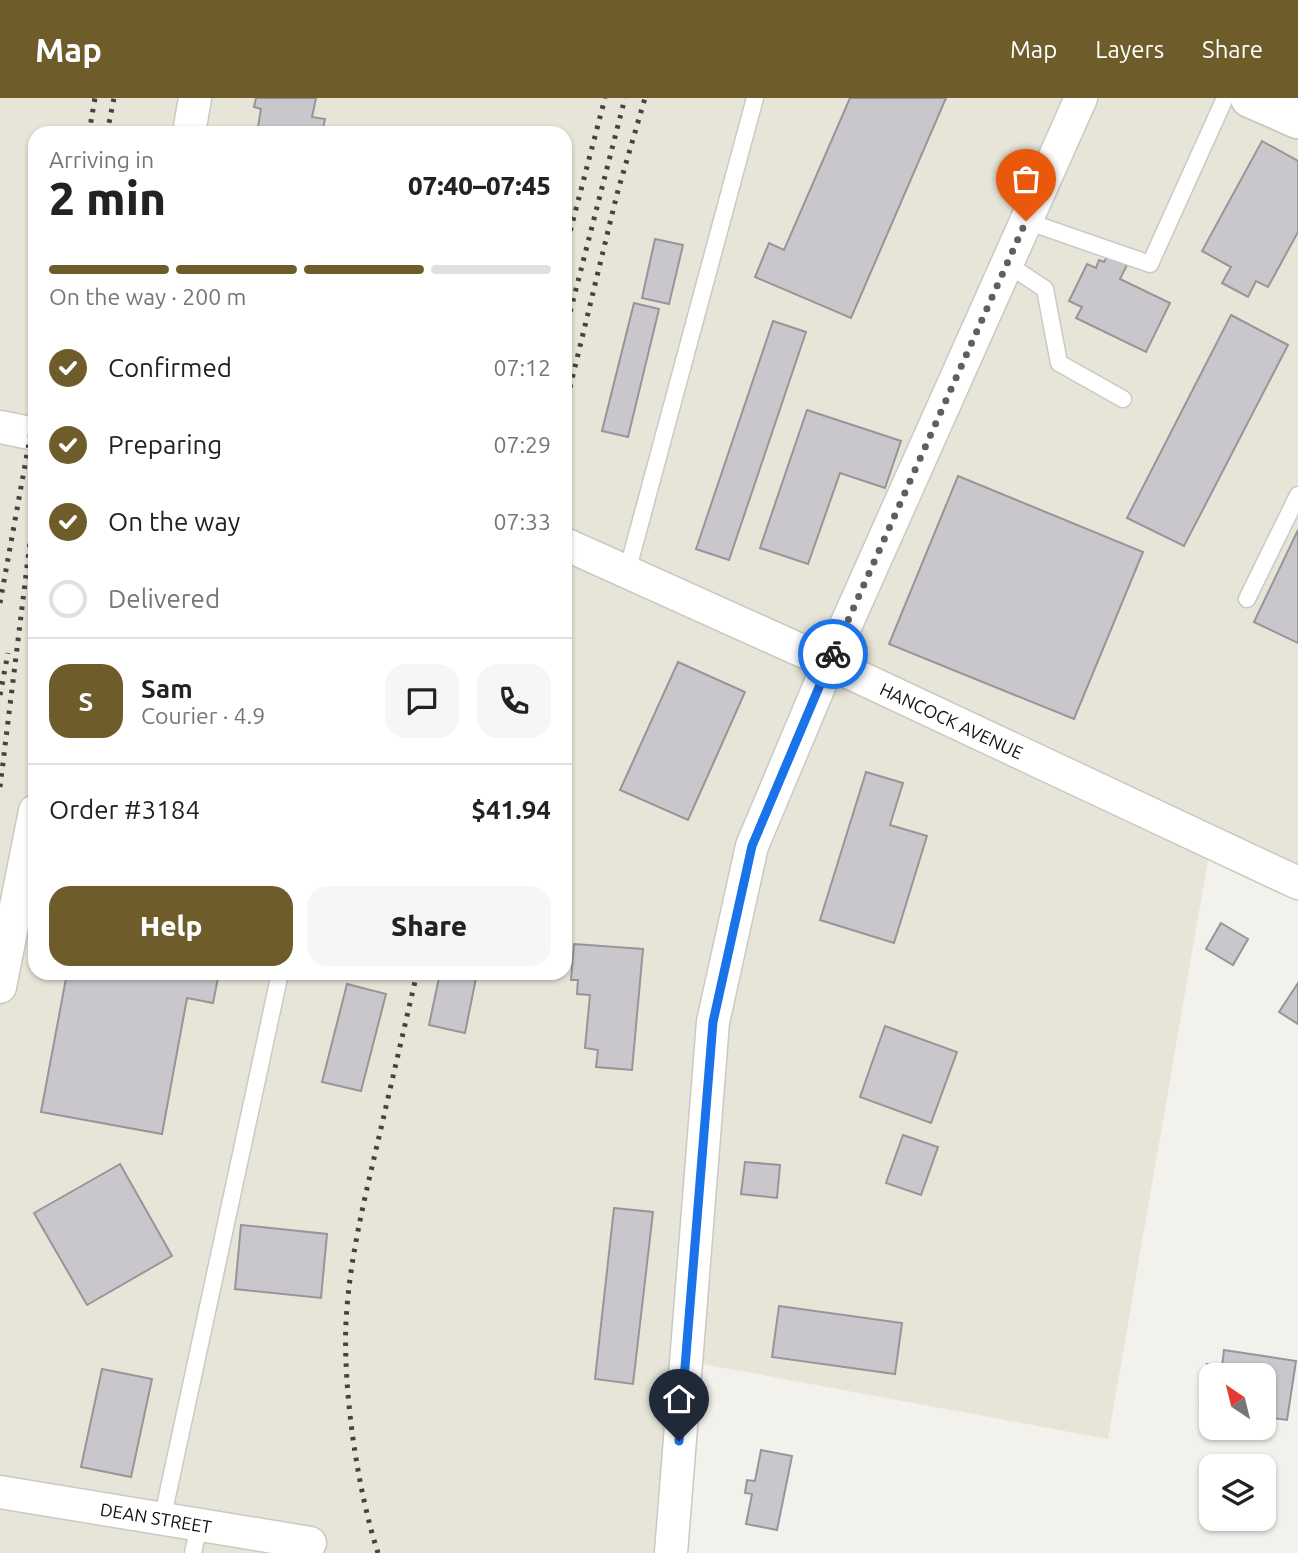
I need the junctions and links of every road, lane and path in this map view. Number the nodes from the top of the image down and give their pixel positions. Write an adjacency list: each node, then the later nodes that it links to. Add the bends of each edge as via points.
1 (195, 98): 7 (street)
2 (755, 98): 15 (lane)
3 (1081, 98): 8 (street)
4 (1225, 98): 8 (lane, via 1150,264)
5 (1250, 98): 6 (street)
6 (1298, 119)
7 (190, 126)
8 (1026, 221): 9 (street)
9 (1007, 264): 10 (lane, via 1045,289 1059,363); 17 (street)
10 (1123, 399)
11 (0, 427): 12 (street)
12 (28, 433)
13 (1298, 495): 16 (lane)
14 (572, 547): 15 (street, HANCOCK AVENUE)
15 (627, 572): 17 (street, HANCOCK AVENUE)
16 (1247, 599)
17 (829, 663): 19 (street, HANCOCK AVENUE); 26 (street, via 752,846 713,1022)
18 (28, 846): 21 (street)
19 (1298, 883)
20 (278, 980): 23 (lane)
21 (0, 987)
22 (0, 1492): 23 (street, DEAN STREET)
23 (162, 1520): 24 (street, DEAN STREET)
24 (196, 1539): 25 (street, DEAN STREET)
25 (310, 1543)
26 (671, 1553)

